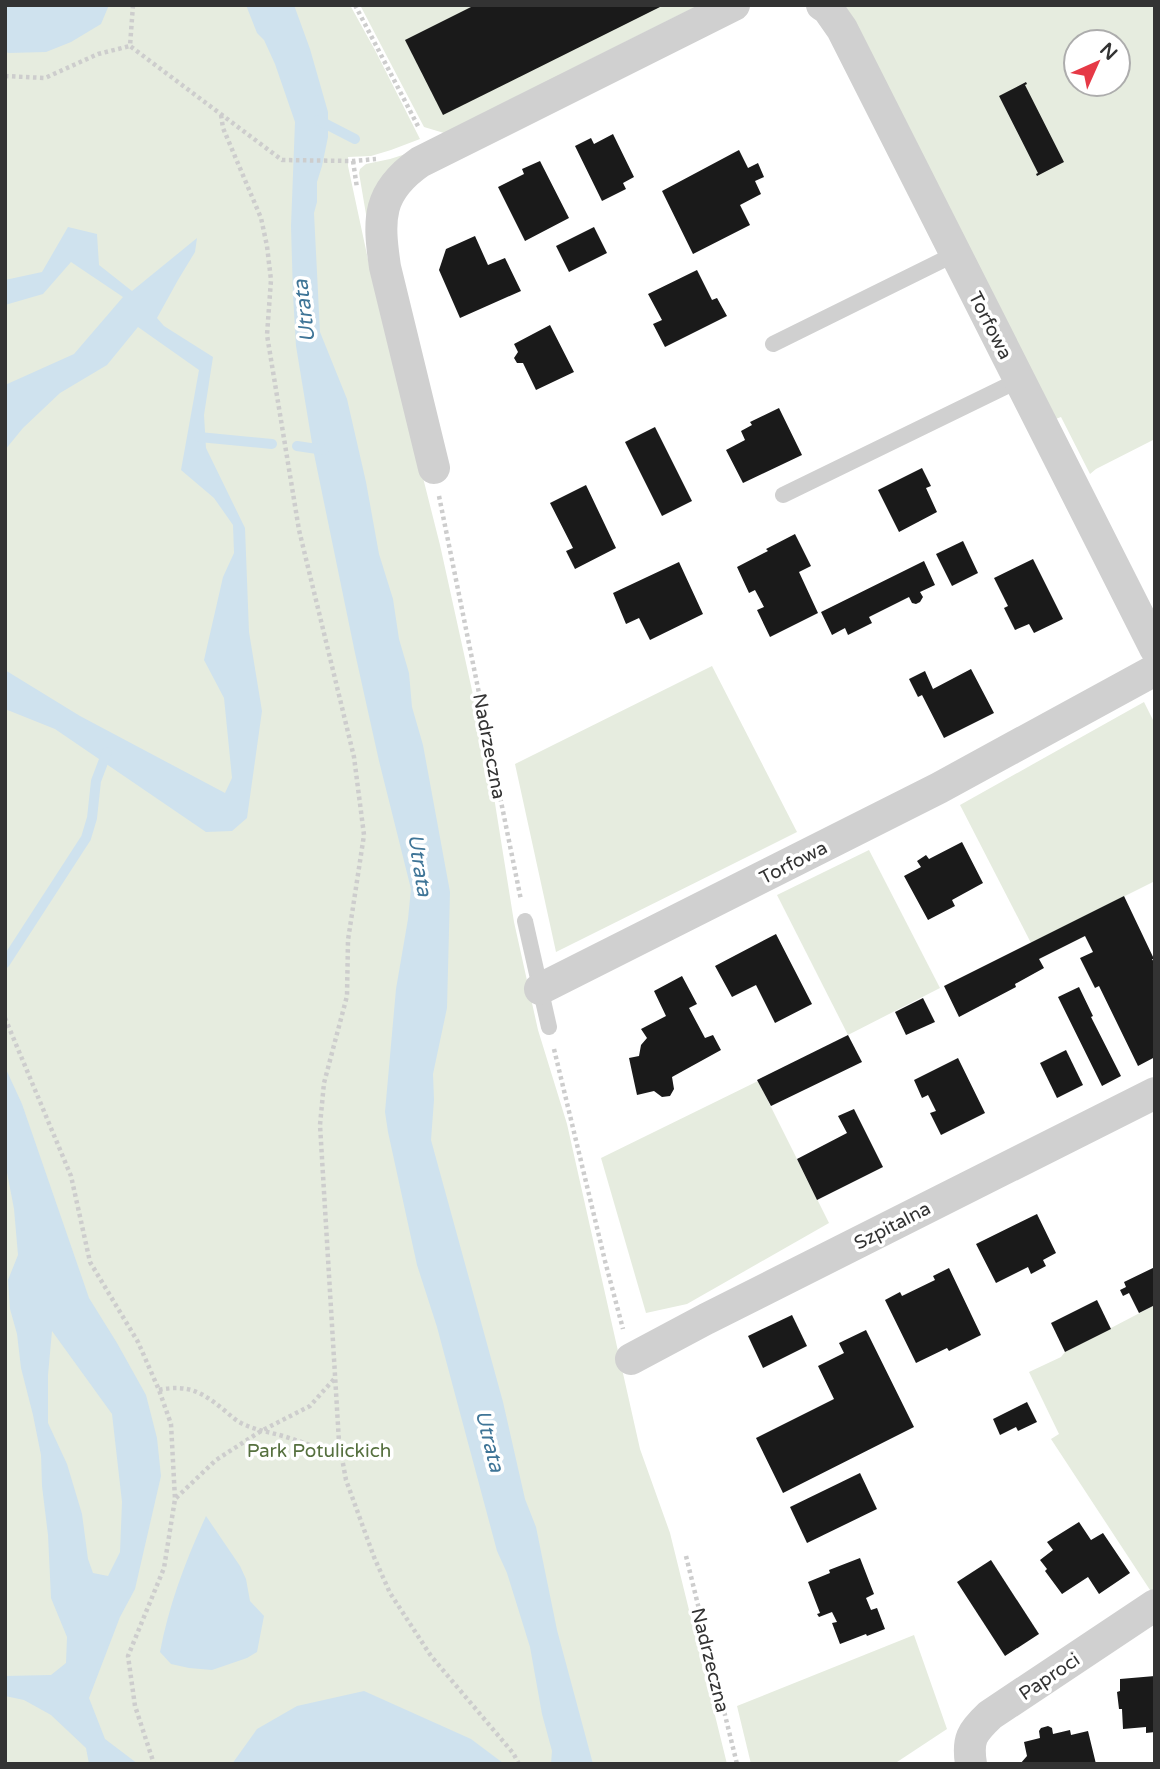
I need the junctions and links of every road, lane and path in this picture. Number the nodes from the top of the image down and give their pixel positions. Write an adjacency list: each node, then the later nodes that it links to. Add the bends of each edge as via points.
1 (133, 5): 5 (path)
2 (355, 5): 8 (path)
3 (734, 5): 8 (street)
4 (822, 5): 10 (street, Torfowa, via 842,29)
5 (130, 46): 6 (path, via 98,54 45,78); 7 (path)
6 (5, 76)
7 (221, 114): 9 (path, via 282,160); 23 (path, via 261,218 267,246 271,361 299,530 354,757 364,835 348,940 347,996 324,1083 320,1125)
8 (428, 142): 13 (street, via 395,184 384,204 381,227 385,267)
9 (340, 160)
10 (955, 254): 11 (lane); 12 (street, Torfowa)
11 (773, 344)
12 (1019, 380): 14 (lane); 15 (street, Torfowa)
13 (434, 468): 17 (path, Nadrzeczna)
14 (783, 495)
15 (1155, 648)
16 (1155, 670): 18 (street, Torfowa, via 939,788)
17 (525, 921): 18 (lane)
18 (540, 989): 20 (lane)
19 (5, 1018): 24 (path, via 71,1176 90,1262 138,1342)
20 (549, 1027): 22 (path)
21 (1155, 1093): 22 (street, Szpitalna)
22 (631, 1359)
23 (335, 1378): 25 (path, via 310,1406); 26 (path)
24 (159, 1390): 25 (path, via 181,1387 198,1392 239,1422); 27 (path, via 171,1424)
25 (261, 1431): 26 (path); 27 (path, via 216,1460)
26 (341, 1454): 31 (path, via 346,1480 390,1593 431,1656)
27 (175, 1499): 30 (path, via 164,1568 128,1656 135,1706)
28 (686, 1556): 32 (path, Nadrzeczna)
29 (1155, 1605): 33 (street, Paproci, via 990,1715 970,1738)
30 (154, 1764)
31 (519, 1764)
32 (737, 1764)
33 (971, 1764)

